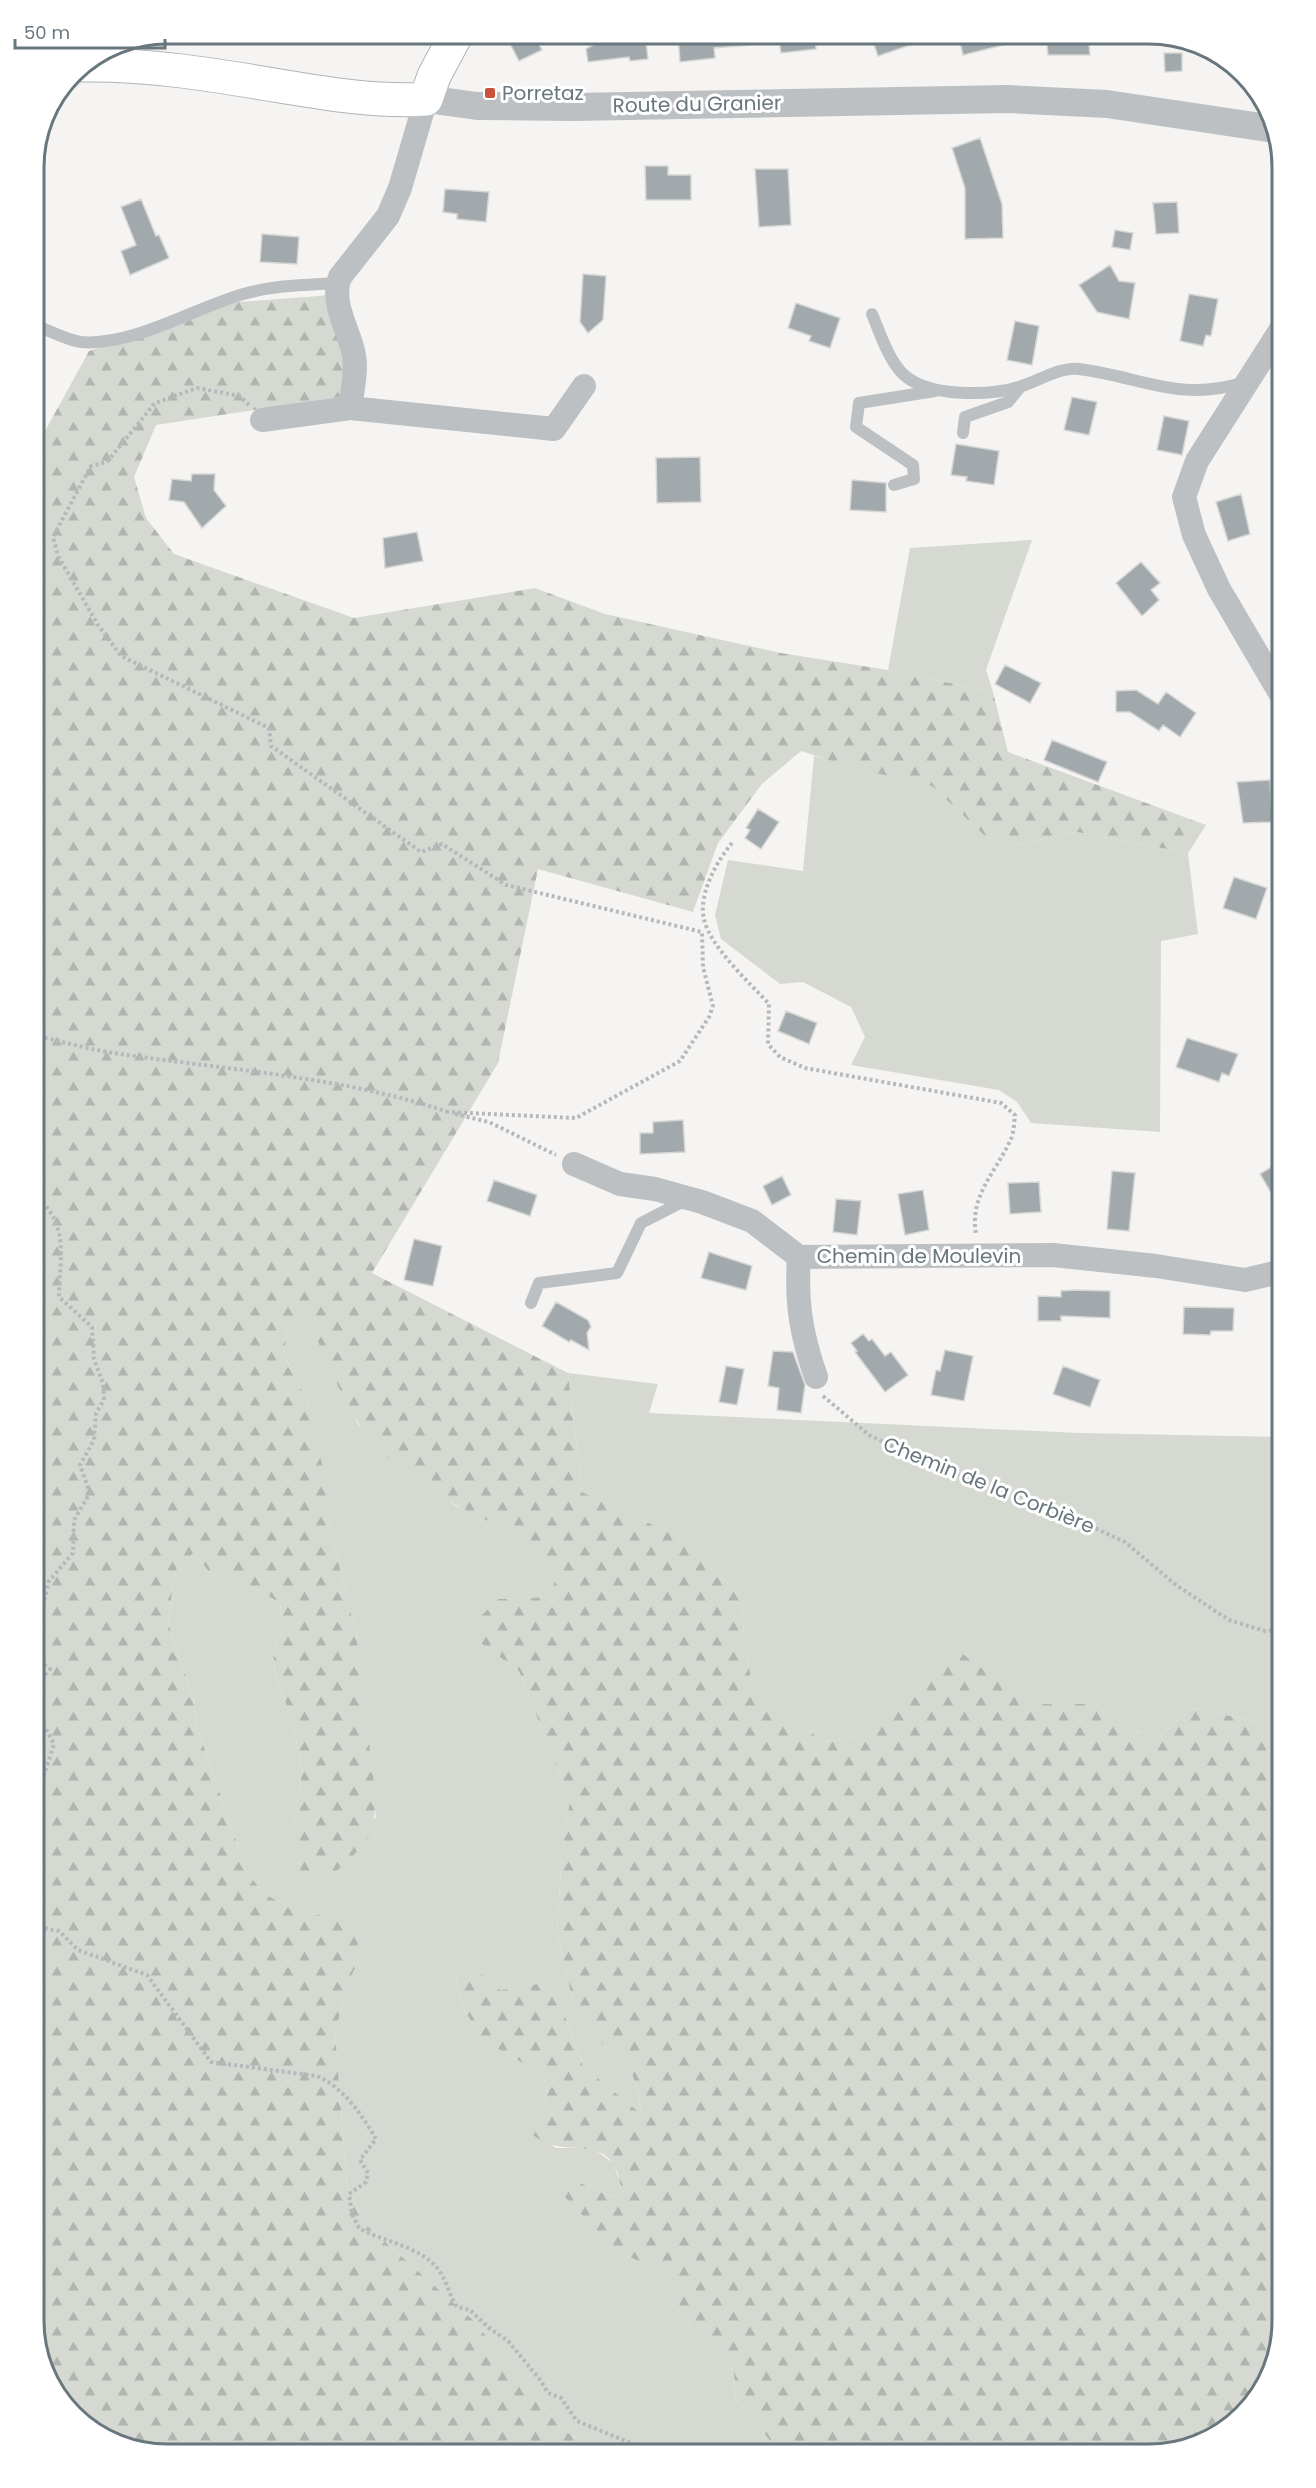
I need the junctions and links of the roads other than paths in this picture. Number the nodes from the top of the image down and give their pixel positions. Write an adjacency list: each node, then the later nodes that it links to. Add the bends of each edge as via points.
1 (451, 44): 3 (main road)
2 (97, 64): 3 (main road, Route du Granier, via 194,72 361,98)
3 (426, 99): 4 (street, Route du Granier, via 477,106 574,107 1049,100 1107,104); 5 (street, via 388,216)
4 (1266, 128)
5 (338, 283): 7 (lane, via 279,286 246,293 113,339 80,342); 13 (street, via 337,301 354,356)
6 (872, 314): 12 (lane, via 904,375 925,387)
7 (44, 329)
8 (1273, 342): 9 (street)
9 (1249, 380): 11 (lane, via 1210,391 1192,391 1066,369); 17 (street, via 1197,461 1185,497 1194,535)
10 (584, 386): 13 (street, via 554,429)
11 (1021, 386): 12 (lane, via 985,393); 15 (lane, via 1008,402 965,417)
12 (942, 390): 16 (lane, via 859,403 856,427 913,465 914,479)
13 (350, 408): 14 (street)
14 (262, 420)
15 (963, 433)
16 (894, 486)
17 (1273, 681)
18 (574, 1164): 19 (street, Chemin de Moulevin, via 620,1184)
19 (689, 1198): 20 (street, Chemin de Moulevin, via 752,1221); 22 (lane, via 641,1223 617,1273 539,1283)
20 (799, 1257): 21 (street, Chemin de Moulevin, via 1053,1255 1245,1280); 23 (street, via 796,1295 805,1345)
21 (1273, 1273)
22 (531, 1303)
23 (816, 1377)

